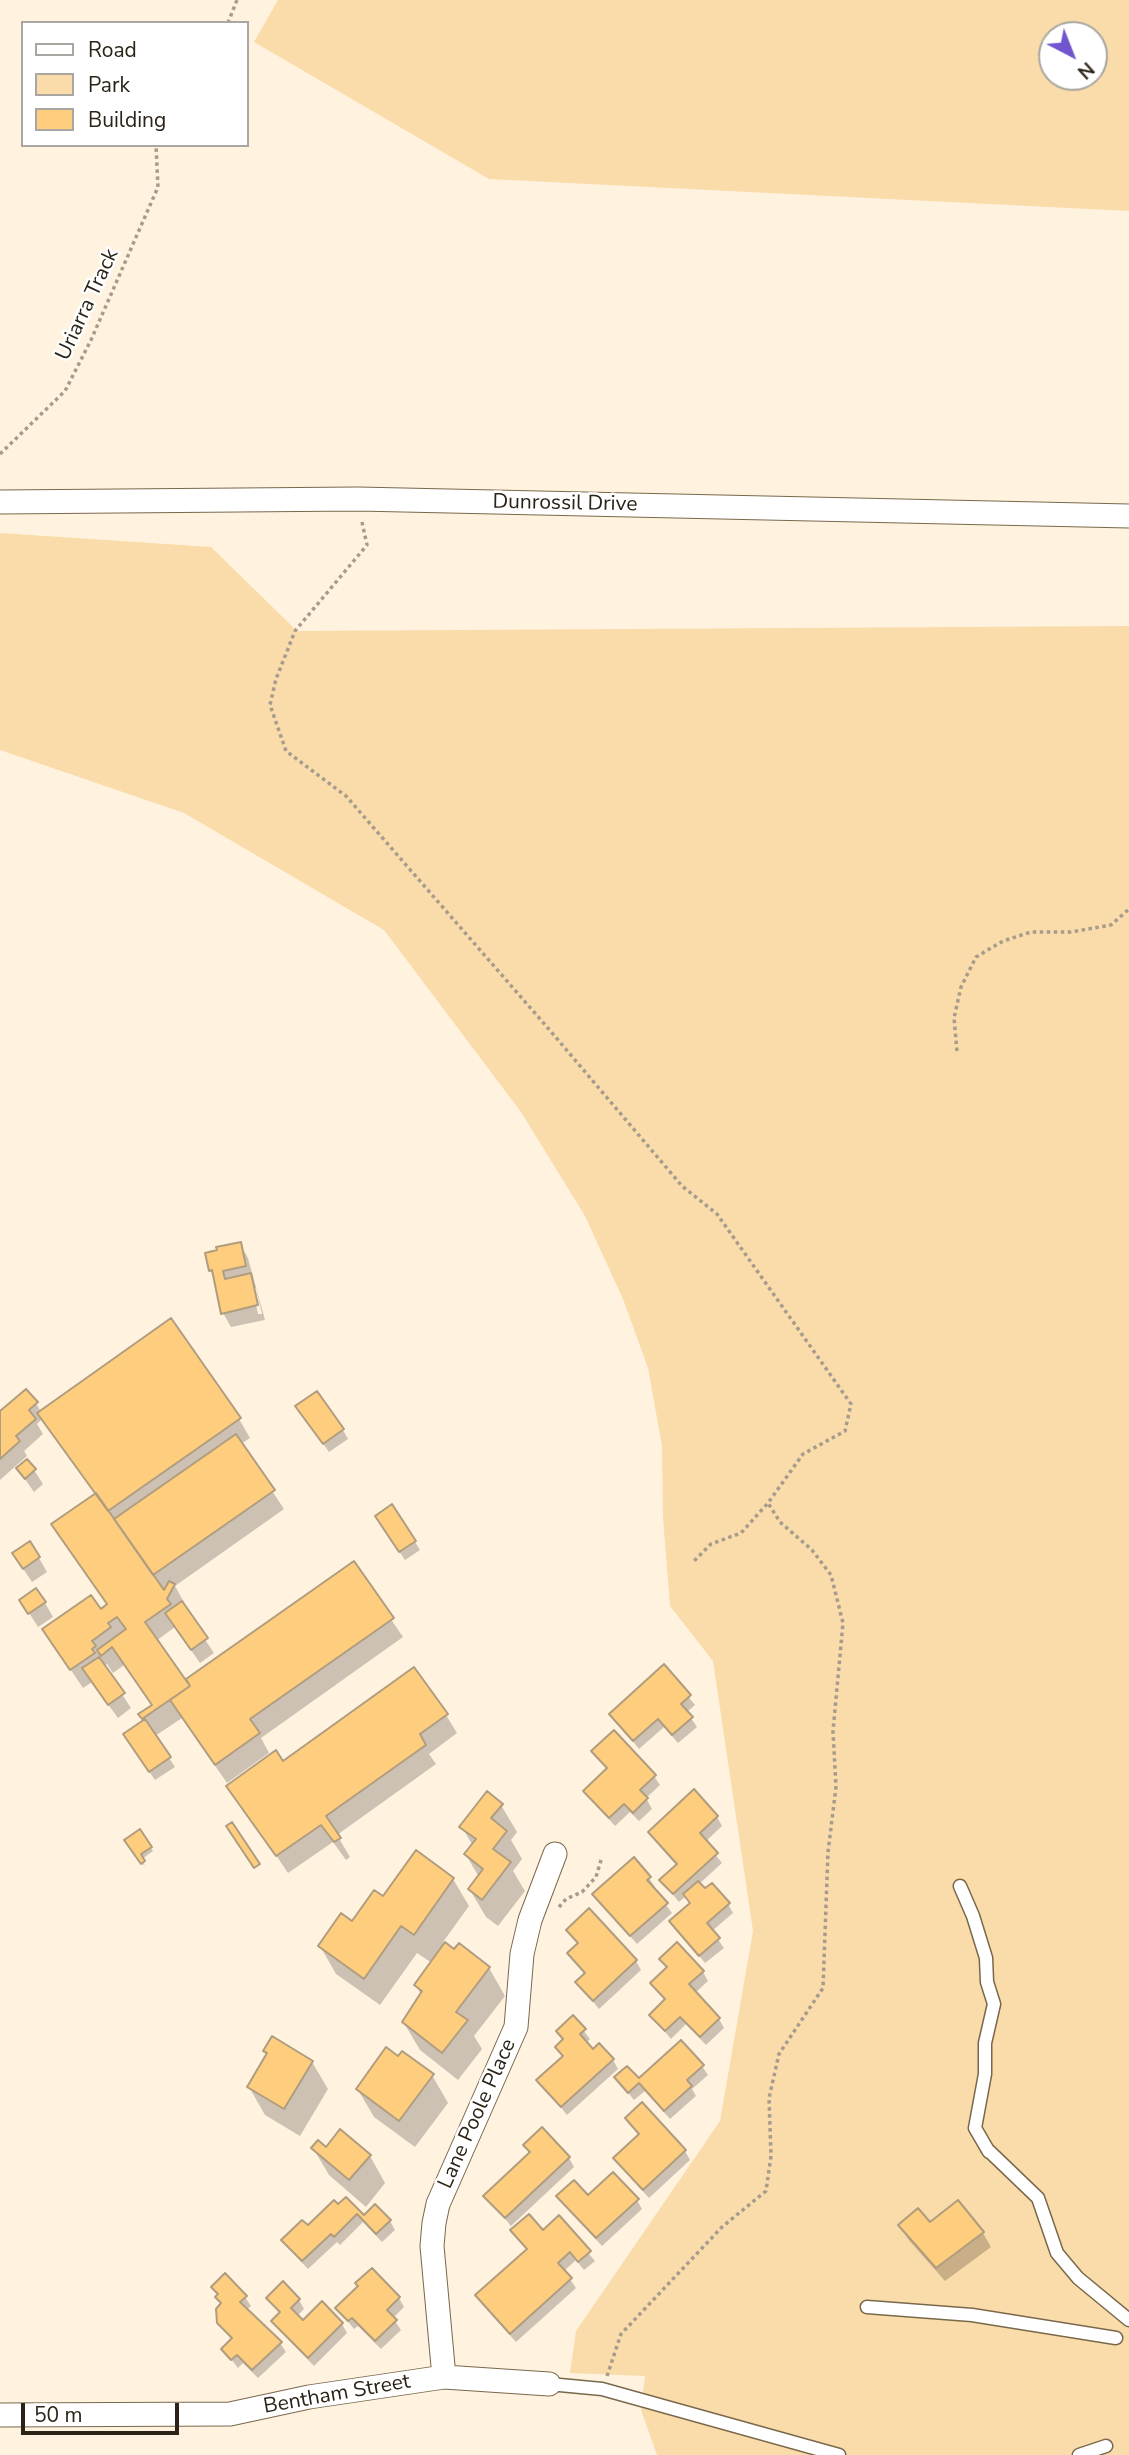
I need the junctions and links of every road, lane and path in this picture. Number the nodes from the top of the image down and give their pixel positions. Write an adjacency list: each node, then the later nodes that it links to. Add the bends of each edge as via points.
1 (237, 0): 2 (path)
2 (229, 21)
3 (156, 147): 4 (path, Uriarra Track, via 158,187 91,340 65,391)
4 (0, 454)
5 (358, 499): 6 (street, Dunrossil Drive); 7 (street, Dunrossil Drive); 10 (path, via 367,545 296,631 276,678 270,705 286,751 346,796 682,1186 717,1214 851,1404 845,1431 803,1454)
6 (0, 502)
7 (1129, 516)
8 (1129, 909): 9 (path, via 1111,925 1031,932 976,957 961,987 954,1018)
9 (957, 1051)
10 (768, 1503): 11 (path, via 741,1533 711,1544); 19 (path, via 831,1576 843,1623 833,1731 836,1787 828,1852 823,1987 779,2054 768,2098 771,2156 766,2191 722,2227 621,2334)
11 (694, 1561)
12 (555, 1854): 17 (street, Lane Poole Place, via 525,1941 516,2026 438,2204 432,2246)
13 (960, 1886): 15 (lane, via 986,1958 994,2004 975,2128 988,2150 1038,2198 1057,2253)
14 (867, 2307): 16 (lane, via 972,2315)
15 (1129, 2320)
16 (1116, 2338)
17 (444, 2377): 18 (street, Bentham Street); 20 (street, Bentham Street, via 230,2414)
18 (549, 2384): 19 (lane)
19 (602, 2389): 22 (lane)
20 (0, 2415)
21 (1106, 2446): 23 (lane)
22 (839, 2455)
23 (1079, 2455)

